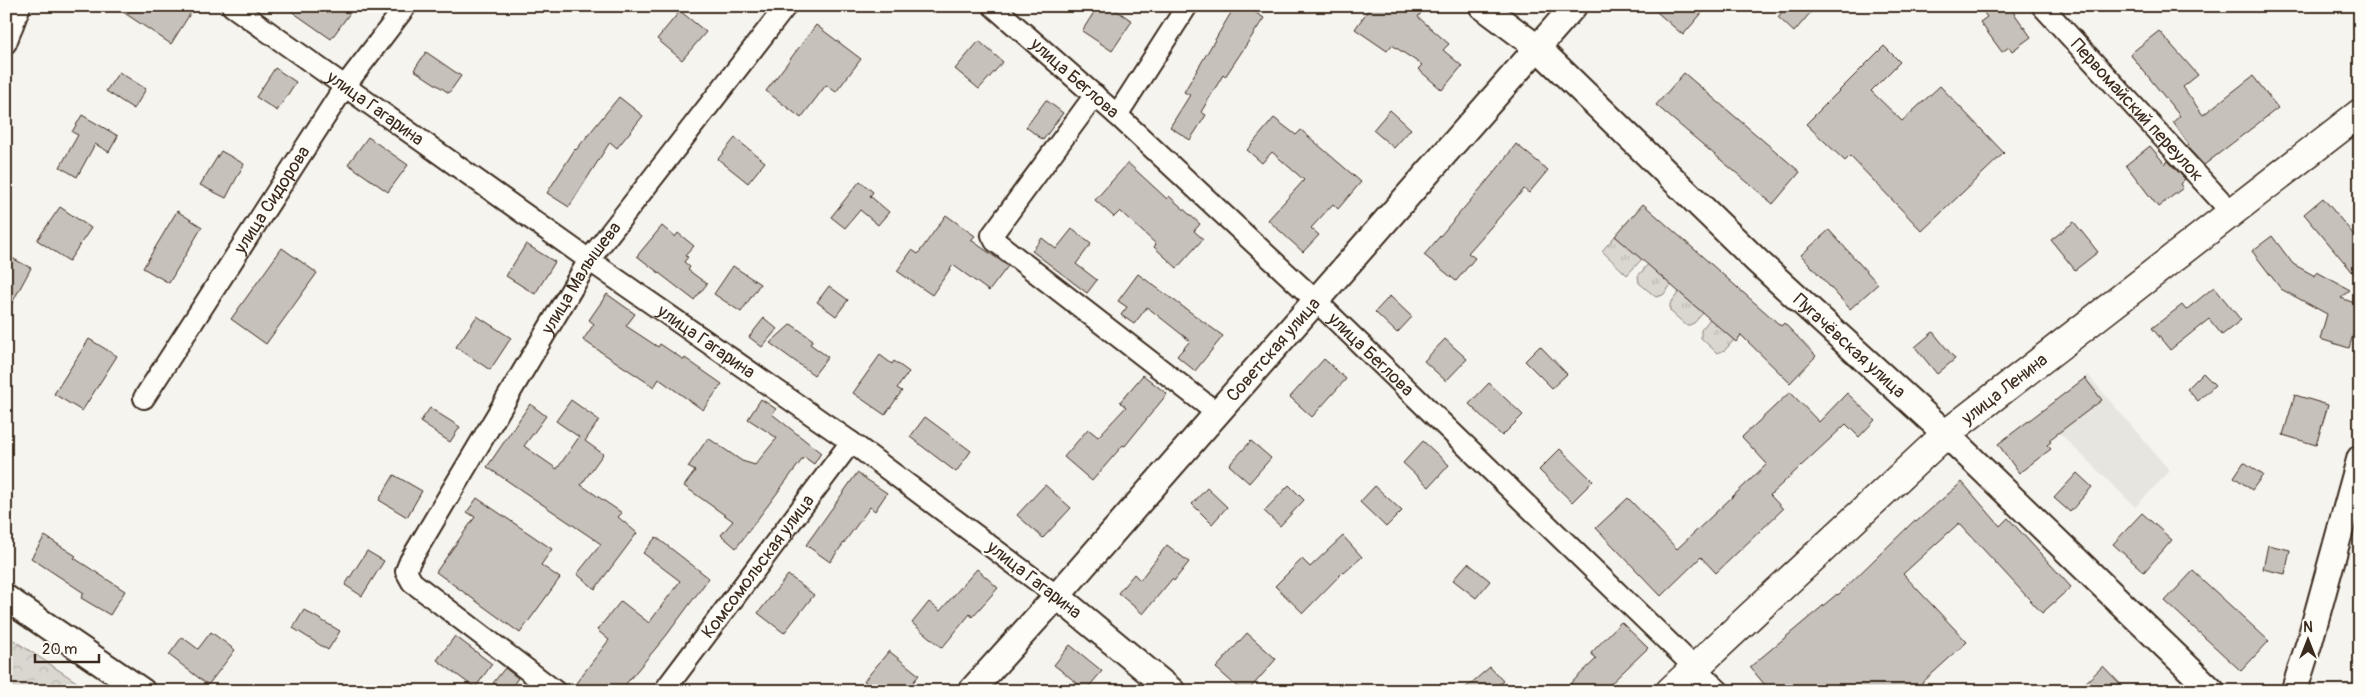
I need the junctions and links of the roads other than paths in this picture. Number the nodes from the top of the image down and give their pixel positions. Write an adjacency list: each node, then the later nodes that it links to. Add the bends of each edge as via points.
1 (20, 6): 10 (street)
2 (232, 6): 12 (street, улица Гагарина)
3 (406, 6): 12 (street, улица Сидорова)
4 (786, 6): 17 (street, улица Малышева)
5 (993, 6): 13 (street, улица Беглова)
6 (1187, 6): 15 (street)
7 (1482, 6): 11 (street, Пугачёвская улица)
8 (1574, 6): 11 (street, Советская улица)
9 (2042, 6): 16 (street, Первомайский переулок)
10 (6, 43)
11 (1538, 48): 18 (street, Советская улица); 21 (street, Пугачёвская улица, via 1757,261)
12 (345, 86): 17 (street, улица Гагарина); 19 (street, улица Сидорова)
13 (1095, 95): 15 (street, улица Беглова); 20 (street, via 992,235 995,241)
14 (2360, 113): 16 (main road, улица Ленина)
15 (1118, 115): 18 (street, улица Беглова)
16 (2232, 213): 21 (main road, улица Ленина)
17 (589, 260): 22 (street, улица Гагарина); 28 (street, улица Малышева, via 406,571 412,582)
18 (1314, 300): 20 (street, Советская улица); 26 (street, улица Беглова)
19 (144, 398)
20 (1217, 413): 24 (street, Советская улица)
21 (1946, 434): 26 (main road, улица Ленина); 34 (street, Пугачёвская улица)
22 (851, 442): 24 (street, улица Гагарина); 29 (street, Комсомольская улица)
23 (2360, 458): 35 (street)
24 (1057, 596): 30 (street, Советская улица); 31 (street, улица Гагарина)
25 (6, 598): 27 (street)
26 (1695, 669): 32 (main road, улица Ленина); 33 (street, улица Беглова)
27 (142, 691)
28 (555, 691)
29 (664, 691)
30 (971, 691)
31 (1172, 691)
32 (1670, 691)
33 (1720, 691)
34 (2212, 691)
35 (2294, 691)

